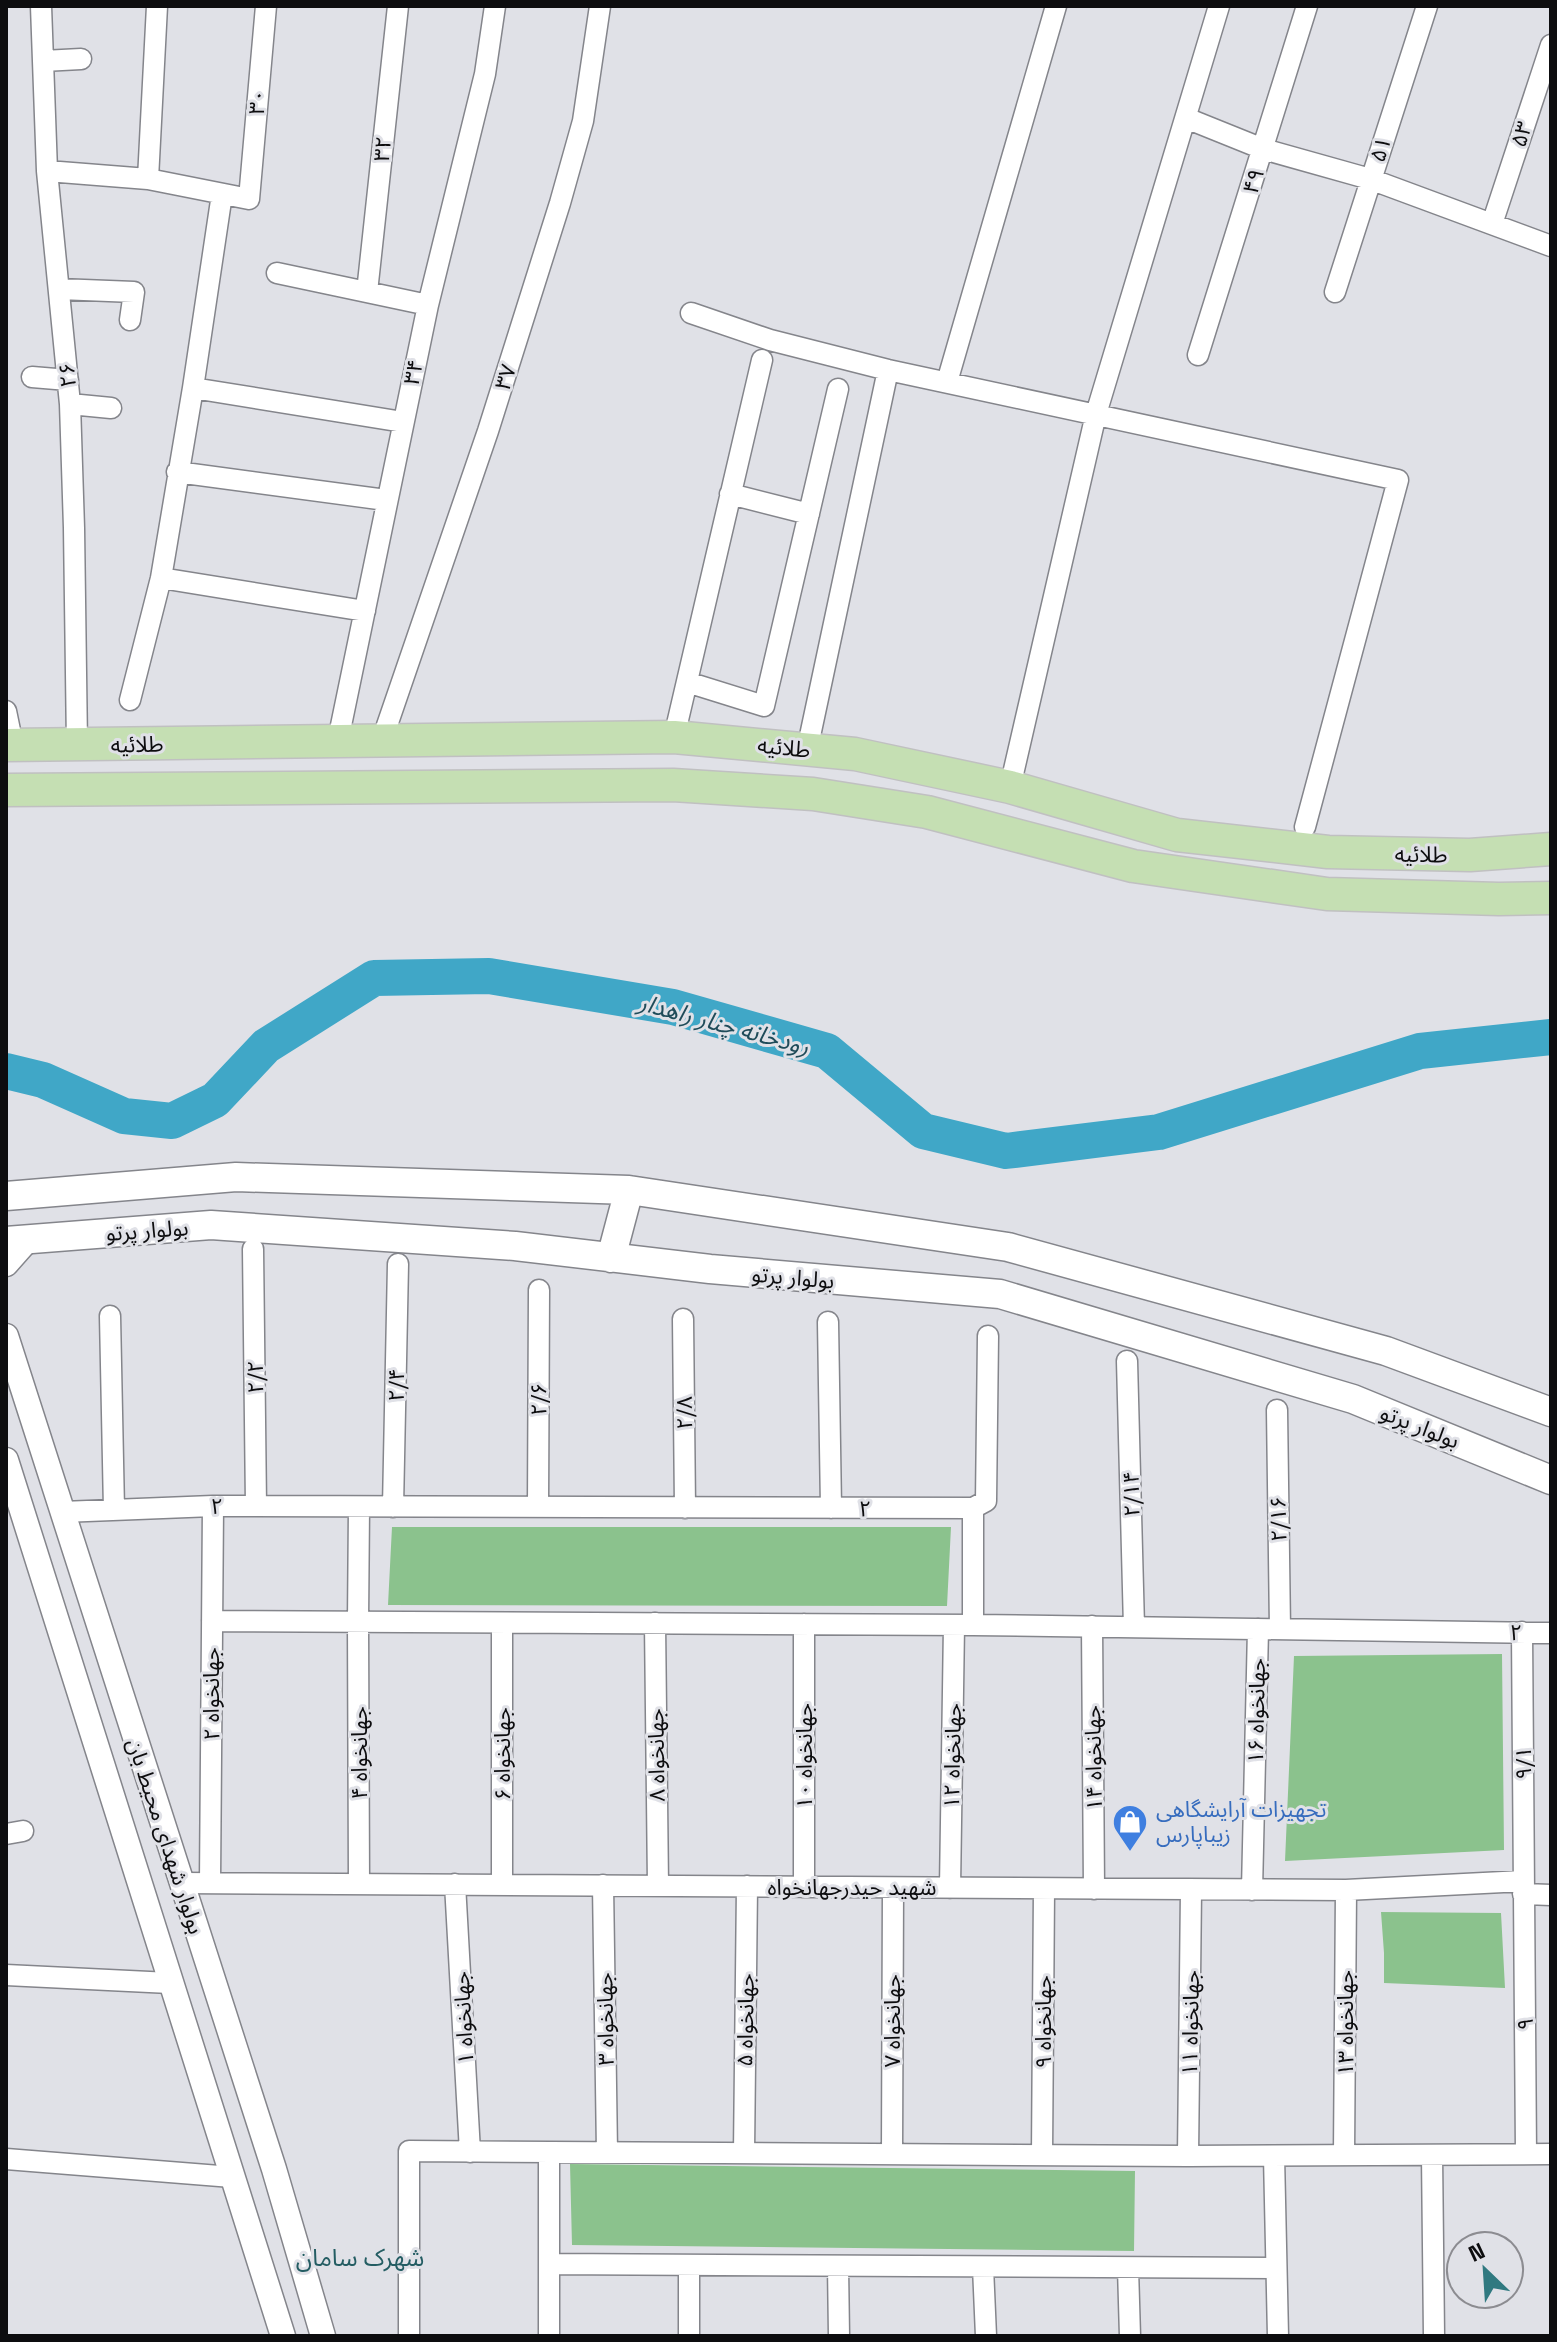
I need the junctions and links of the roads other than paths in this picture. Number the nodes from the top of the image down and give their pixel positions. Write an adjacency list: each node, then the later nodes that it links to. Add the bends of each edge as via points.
1 (41, 6): 13 (street, ۲۶)
2 (157, 6): 17 (street)
3 (266, 6): 19 (street, ۳۰, via 249,199)
4 (398, 6): 24 (street, ۳۲)
5 (495, 6): 26 (street, ۳۴, via 485,74)
6 (600, 6): 52 (street, ۳۷, via 583,121 560,203)
7 (1056, 6): 34 (street)
8 (1219, 6): 14 (street)
9 (1307, 6): 15 (street, ۴۹)
10 (1427, 6): 18 (street, ۵۱)
11 (1551, 45): 20 (street, ۵۳)
12 (81, 59): 13 (street)
13 (43, 61): 16 (street, ۲۶)
14 (1186, 118): 15 (street); 39 (street)
15 (1263, 149): 18 (street); 29 (street, ۴۹)
16 (47, 171): 17 (street); 23 (street, ۲۶)
17 (148, 179): 19 (street)
18 (1370, 179): 20 (street); 25 (street, ۵۱)
19 (222, 194): 35 (street)
20 (1492, 224): 21 (street)
21 (1551, 246)
22 (277, 273): 24 (street)
23 (59, 289): 28 (street, via 134,292); 33 (street, ۲۶)
24 (367, 292): 26 (street)
25 (1335, 292)
26 (428, 305): 40 (street, ۳۴)
27 (691, 313): 31 (street)
28 (130, 320)
29 (1198, 355)
30 (762, 360): 42 (street)
31 (888, 370): 34 (street); 55 (street)
32 (32, 377): 33 (street)
33 (68, 380): 37 (street, ۲۶)
34 (947, 382): 39 (street)
35 (193, 388): 40 (street); 41 (street)
36 (838, 389): 44 (street)
37 (70, 404): 38 (street); 54 (street, ۲۶)
38 (111, 408)
39 (1096, 414): 56 (street); 58 (street, via 1398,480)
40 (403, 422): 43 (street, ۳۴)
41 (177, 472): 43 (street); 45 (street)
42 (730, 494): 44 (street); 47 (street)
43 (386, 500): 46 (street, ۳۴)
44 (809, 514): 47 (street, via 764,706)
45 (161, 578): 46 (street); 48 (street)
46 (365, 611): 51 (street, ۳۴)
47 (687, 682): 50 (street)
48 (130, 700)
49 (6, 711): 53 (street)
50 (674, 737): 52 (main road, طلائیه); 55 (main road, طلائیه)
51 (338, 740): 52 (main road, طلائیه); 54 (main road, طلائیه)
52 (382, 740)
53 (10, 745): 54 (main road, طلائیه)
54 (77, 745)
55 (807, 750): 56 (main road, طلائیه, via 855,754)
56 (1010, 787): 59 (main road, طلائیه, via 1177,835 1328,852 1470,855)
57 (6, 790): 60 (main road, طلائیه, via 673,785 813,794 927,812 1133,866 1327,894)
58 (1305, 827)
59 (1551, 849)
60 (1551, 898)
61 (629, 1190): 62 (main road, بولوار پرتو, via 236,1177); 65 (main road); 76 (main road, بولوار پرتو, via 1008,1247 1386,1351)
62 (6, 1196)
63 (18, 1240): 65 (main road, بولوار پرتو, via 211,1225 515,1246); 66 (street)
64 (253, 1249): 80 (street, ۲/۲)
65 (611, 1258): 78 (main road, بولوار پرتو, via 1000,1294 1353,1399)
66 (6, 1264)
67 (398, 1264): 82 (street, ۲/۴)
68 (539, 1290): 83 (street, ۲/۶)
69 (110, 1316): 87 (street)
70 (683, 1319): 84 (street, ۲/۸)
71 (828, 1322): 85 (street)
72 (6, 1336): 88 (street, بولوار شهدای محیط بان)
73 (988, 1336): 86 (street, via 986,1501)
74 (1127, 1361): 96 (street, ۲/۱۴)
75 (1277, 1410): 98 (street, ۲/۱۶)
76 (1551, 1412)
77 (6, 1460): 120 (street, بولوار شهدای محیط بان)
78 (1551, 1480)
79 (213, 1506): 80 (street, ۲); 87 (street, ۲); 89 (street, جهانخواه ۲)
80 (256, 1506): 81 (street, ۲)
81 (359, 1507): 82 (street, ۲); 90 (street, جهانخواه ۴)
82 (393, 1507): 83 (street, ۲)
83 (538, 1507): 84 (street, ۲)
84 (685, 1508): 85 (street, ۲)
85 (831, 1508): 86 (street, ۲)
86 (973, 1508): 94 (street)
87 (114, 1510): 88 (street, ۲)
88 (62, 1512): 102 (street, بولوار شهدای محیط بان)
89 (212, 1621): 90 (street, ۲); 101 (street, جهانخواه ۲)
90 (358, 1622): 91 (street, ۲); 103 (street, جهانخواه ۴)
91 (502, 1623): 92 (street, ۲); 105 (street, جهانخواه ۶)
92 (655, 1623): 93 (street, ۲); 107 (street, جهانخواه ۸)
93 (804, 1624): 94 (street, ۲); 109 (street, جهانخواه ۱۰)
94 (964, 1625): 95 (street, ۲); 111 (street, جهانخواه ۱۲)
95 (1092, 1626): 96 (street, ۲); 114 (street, جهانخواه ۱۴)
96 (1134, 1627): 97 (street, ۲)
97 (1258, 1629): 98 (street, ۲); 116 (street, جهانخواه ۱۶)
98 (1280, 1629): 99 (street, ۲)
99 (1522, 1632): 100 (street, ۲); 112 (street, ۹/۱)
100 (1551, 1633)
101 (210, 1882): 102 (street, شهید حیدرجهانخواه); 103 (street, شهید حیدرجهانخواه)
102 (181, 1883): 134 (street, بولوار شهدای محیط بان)
103 (359, 1884): 104 (street, شهید حیدرجهانخواه)
104 (455, 1884): 105 (street, شهید حیدرجهانخواه); 121 (street, جهانخواه ۱)
105 (502, 1885): 106 (street, شهید حیدرجهانخواه)
106 (603, 1885): 107 (street, شهید حیدرجهانخواه); 123 (street, جهانخواه ۳)
107 (658, 1886): 108 (street, شهید حیدرجهانخواه)
108 (747, 1886): 109 (street, شهید حیدرجهانخواه); 124 (street, جهانخواه ۵)
109 (804, 1887): 110 (street, شهید حیدرجهانخواه)
110 (893, 1888): 111 (street, شهید حیدرجهانخواه); 125 (street, جهانخواه ۷)
111 (950, 1888): 113 (street, شهید حیدرجهانخواه)
112 (1523, 1888): 117 (street, شهید حیدرجهانخواه); 118 (street, شهید حیدرجهانخواه); 126 (street, ۹)
113 (1044, 1889): 114 (street, شهید حیدرجهانخواه); 128 (street, جهانخواه ۹)
114 (1094, 1889): 115 (street, شهید حیدرجهانخواه)
115 (1191, 1890): 116 (street, شهید حیدرجهانخواه); 131 (street, جهانخواه ۱۱)
116 (1252, 1890): 117 (street, شهید حیدرجهانخواه)
117 (1346, 1890): 129 (street, جهانخواه ۱۳)
118 (1551, 1895)
119 (6, 1975): 120 (street)
120 (170, 1983): 135 (street, بولوار شهدای محیط بان)
121 (470, 2152): 122 (street); 144 (street, via 409,2151)
122 (549, 2152): 123 (street); 136 (street)
123 (607, 2152): 124 (street)
124 (744, 2153): 125 (street)
125 (892, 2154): 128 (street)
126 (1526, 2154): 127 (street); 130 (street)
127 (1551, 2154)
128 (1042, 2155): 131 (street)
129 (1344, 2155): 130 (street); 132 (street)
130 (1432, 2155): 151 (street)
131 (1188, 2156): 132 (street)
132 (1274, 2156): 141 (street)
133 (6, 2159): 135 (street)
134 (274, 2169): 135 (street); 143 (street, بولوار شهدای محیط بان)
135 (233, 2180): 142 (street, بولوار شهدای محیط بان)
136 (549, 2264): 137 (street); 145 (street)
137 (689, 2265): 138 (street); 146 (street)
138 (838, 2266): 139 (street); 147 (street)
139 (983, 2267): 140 (street); 148 (street)
140 (1128, 2268): 141 (street); 149 (street)
141 (1276, 2268): 150 (street)
142 (283, 2336)
143 (323, 2336)
144 (409, 2336)
145 (549, 2336)
146 (689, 2336)
147 (839, 2336)
148 (986, 2336)
149 (1130, 2336)
150 (1278, 2336)
151 (1434, 2336)

